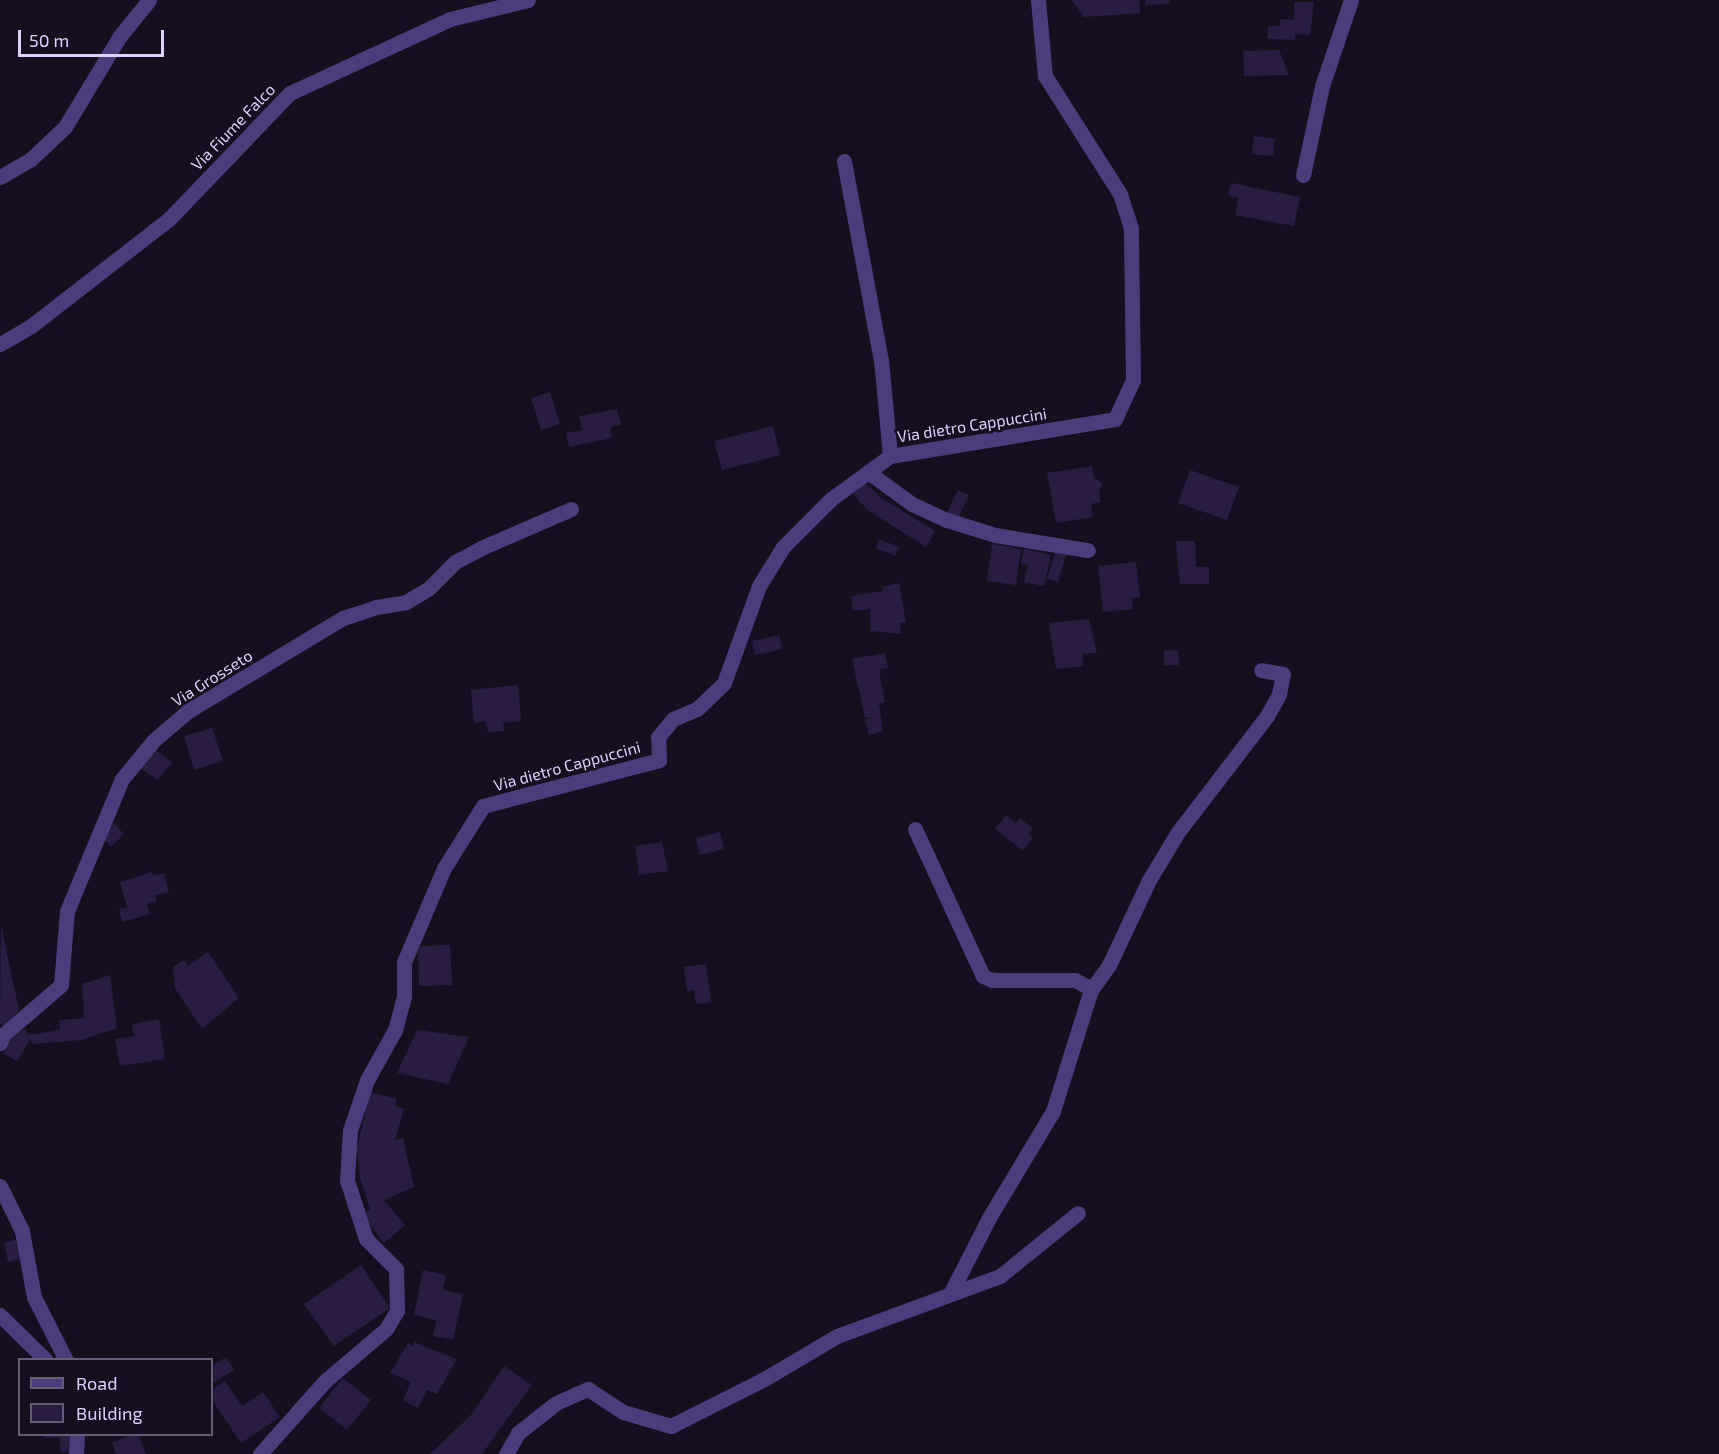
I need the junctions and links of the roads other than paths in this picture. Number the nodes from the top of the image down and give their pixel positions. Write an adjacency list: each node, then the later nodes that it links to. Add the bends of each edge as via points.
1 (148, 0): 7 (street, via 120,36 65,127 31,159)
2 (528, 0): 8 (street, Via Fiume Falco, via 450,19 290,93 169,219 31,326)
3 (1038, 0): 9 (street, Via dietro Cappuccini, via 1045,76 1120,194 1131,228 1133,380 1115,418)
4 (1351, 0): 6 (street, via 1322,86)
5 (844, 161): 9 (street, via 882,360)
6 (1303, 175)
7 (0, 177)
8 (0, 344)
9 (890, 456): 10 (street, Via dietro Cappuccini)
10 (868, 472): 12 (street, via 912,504 947,520 995,535); 25 (street, Via dietro Cappuccini, via 831,499 783,547 759,586 724,683 697,709 673,719 658,737 659,760 483,806 444,868 404,962 404,996 395,1030 367,1080 351,1130 347,1180 366,1239 396,1269 397,1311 386,1329 325,1381)
11 (571, 509): 16 (street, Via Grosseto, via 455,562 429,588 406,602 343,618 188,711 154,740 122,779 67,911 61,985 4,1034)
12 (1088, 550)
13 (1261, 670): 15 (street, via 1284,674 1279,694 1267,716 1179,832 1149,880 1109,965)
14 (915, 829): 15 (street, via 983,976 992,980 1075,980)
15 (1092, 989): 19 (street, via 1053,1111 990,1216)
16 (0, 1043)
17 (0, 1186): 22 (street, via 22,1231 34,1296)
18 (1078, 1213): 19 (street, via 1000,1276)
19 (950, 1294): 26 (street, via 837,1336 766,1378 671,1426 623,1412 588,1389 556,1403 518,1433)
20 (0, 1315): 21 (street)
21 (45, 1358)
22 (65, 1358)
23 (77, 1436): 24 (street)
24 (76, 1454)
25 (260, 1454)
26 (507, 1454)

